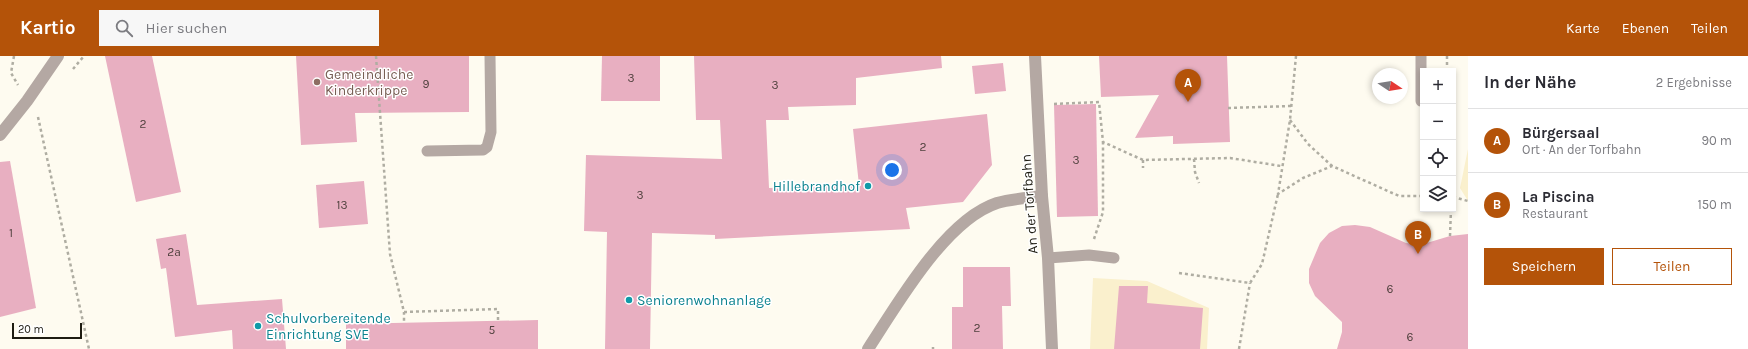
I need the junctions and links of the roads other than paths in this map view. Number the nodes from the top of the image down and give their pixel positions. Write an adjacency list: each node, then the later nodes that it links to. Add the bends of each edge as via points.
1 (58, 56): 6 (street)
2 (490, 56): 7 (lane, via 491,132 487,147 483,150)
3 (1036, 56): 8 (street, An der Torfbahn)
4 (1421, 56): 5 (lane)
5 (1421, 68)
6 (0, 135)
7 (427, 151)
8 (1042, 196): 9 (street, An der Torfbahn); 11 (street, via 996,203 970,218 933,253)
9 (1048, 258): 10 (lane, via 1089,255); 12 (street, An der Torfbahn)
10 (1114, 258)
11 (868, 349)
12 (1052, 349)

